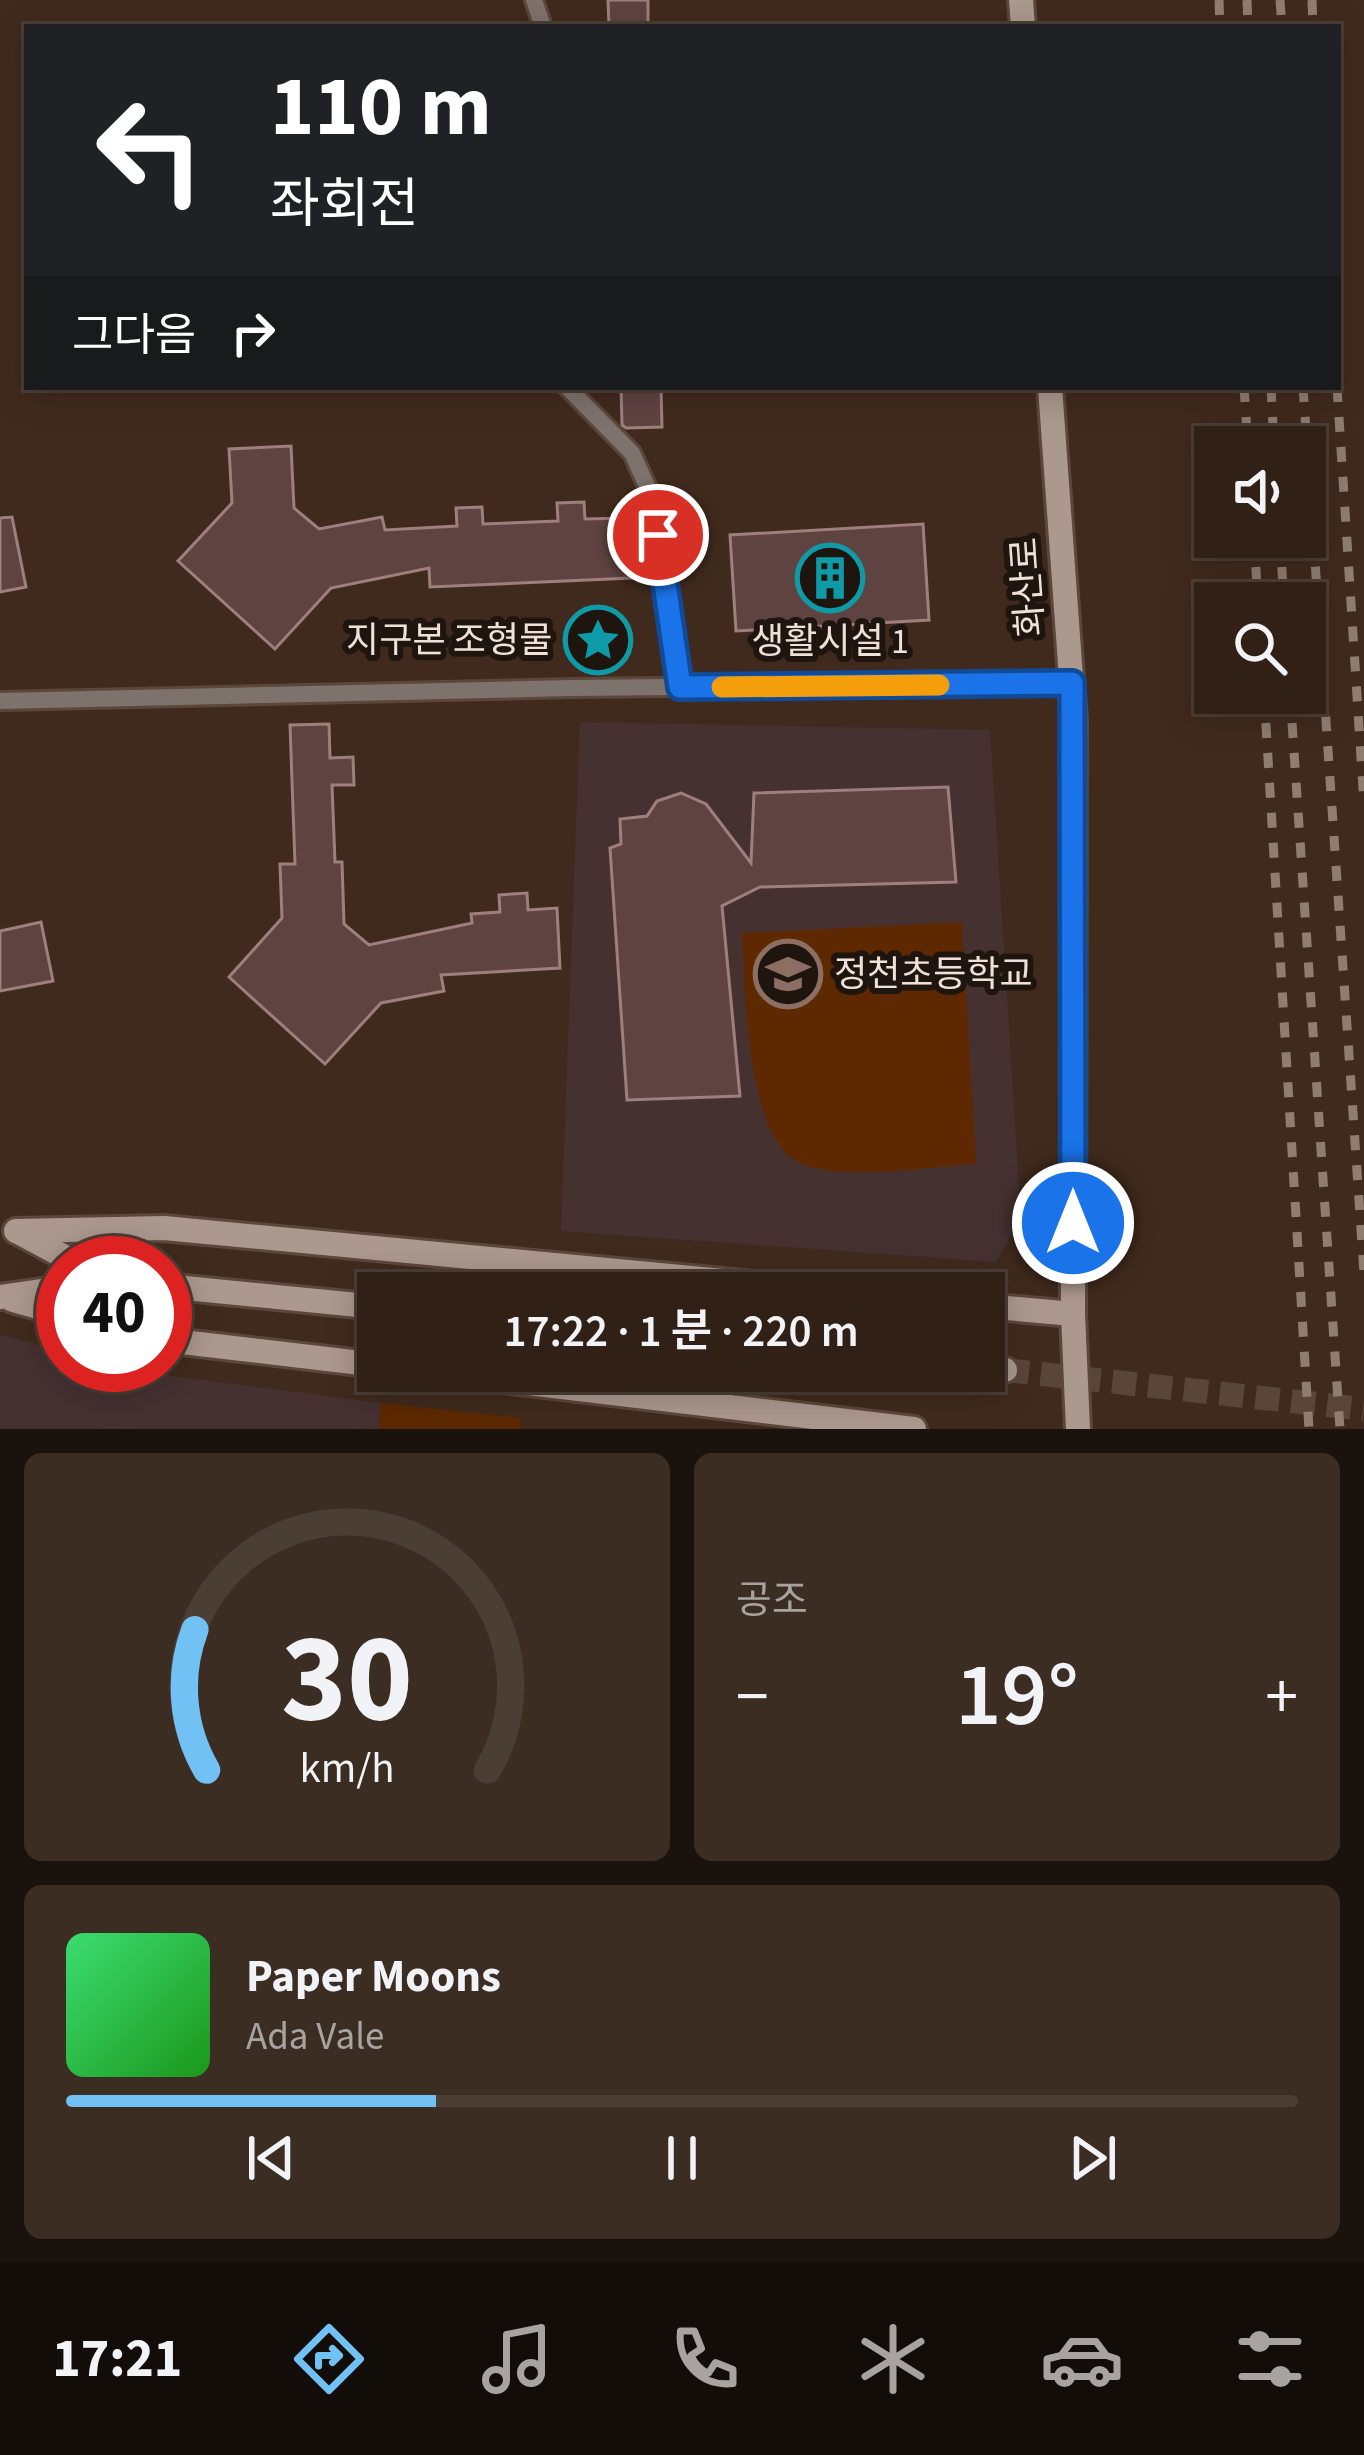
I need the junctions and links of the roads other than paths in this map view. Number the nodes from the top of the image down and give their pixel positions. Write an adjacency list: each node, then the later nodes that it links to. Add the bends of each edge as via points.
1 (571, 390): 4 (lane, via 632,453 652,497)
2 (1050, 390): 3 (street, 화산로)
3 (1072, 683): 4 (lane); 15 (street, 화산로)
4 (680, 687): 5 (lane)
5 (0, 701)
6 (8, 1230): 7 (street); 8 (street, via 164,1228)
7 (36, 1244)
8 (628, 1272)
9 (192, 1289): 12 (street)
10 (36, 1292): 11 (street)
11 (2, 1297): 13 (street)
12 (357, 1305)
13 (36, 1306)
14 (1005, 1308): 15 (street)
15 (1073, 1314): 20 (street, 화산로)
16 (192, 1343): 17 (street)
17 (357, 1363)
18 (603, 1392): 19 (street)
19 (914, 1429)
20 (1078, 1429)

